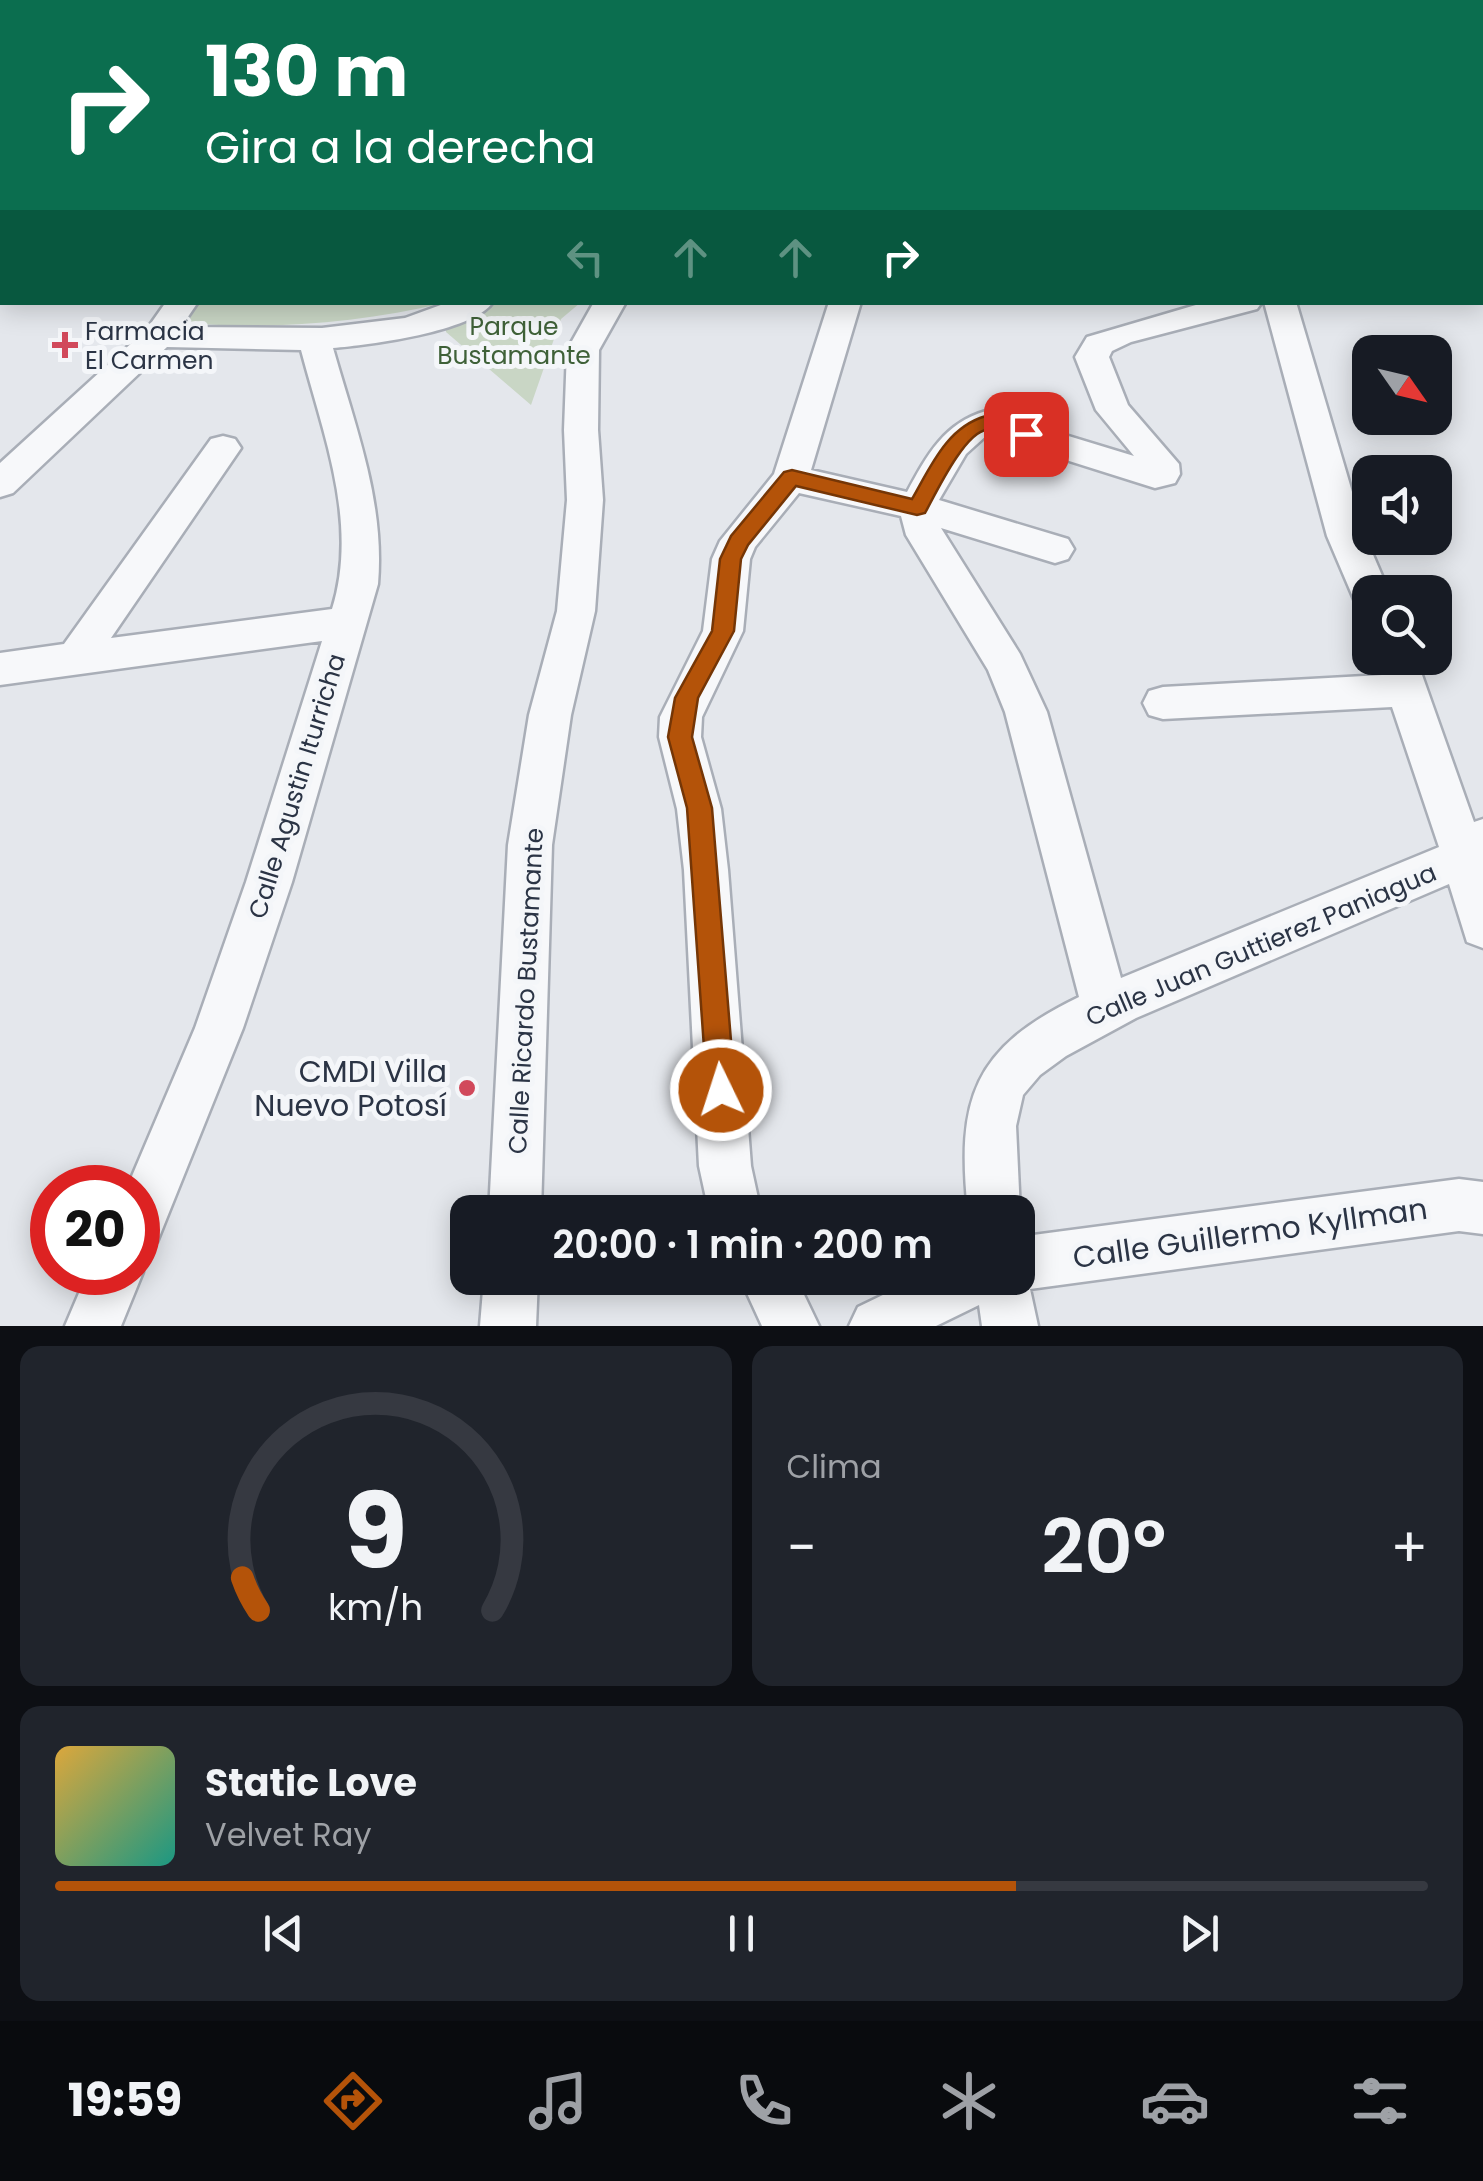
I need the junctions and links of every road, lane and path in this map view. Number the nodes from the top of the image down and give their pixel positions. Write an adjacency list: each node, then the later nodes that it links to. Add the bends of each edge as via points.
1 (180, 305): 7 (street)
2 (471, 305): 8 (street, via 396,330)
3 (608, 305): 25 (street, Calle Ricardo Bustamante, via 583,350 585,500 576,611 550,715 530,845)
4 (843, 305): 10 (street)
5 (1235, 305): 12 (street, via 1120,335 1098,344 1092,357 1113,410 1161,464 1162,474 986,422 968,430)
6 (1281, 305): 14 (street)
7 (159, 336): 8 (street); 11 (street)
8 (314, 337): 15 (street, Calle Agustin Iturricha, via 359,510 363,561)
9 (223, 448): 16 (street)
10 (792, 478): 12 (street); 26 (street, via 731,559 723,631 681,717 706,870)
11 (0, 484)
12 (917, 508): 13 (street); 23 (street, via 925,535 1006,665 1026,712)
13 (1056, 549)
14 (1362, 575)
15 (348, 622): 16 (street); 24 (street, Calle Agustin Iturricha, via 219,1028)
16 (77, 657): 17 (street)
17 (0, 669)
18 (1394, 675): 20 (street)
19 (1402, 675): 21 (street)
20 (1164, 703)
21 (1474, 848): 22 (street); 23 (street, Calle Juan Guttierez Paniagua)
22 (1483, 927)
23 (1106, 1010): 27 (street, Calle Juan Guttierez Paniagua, via 1023,1056 1006,1076 992,1108)
24 (160, 1170)
25 (515, 1195)
26 (731, 1195)
27 (993, 1195)
28 (1483, 1208): 29 (street, Calle Guillermo Kyllman, via 1458,1205)
29 (1035, 1262)
30 (107, 1295): 35 (street)
31 (510, 1295): 36 (street)
32 (776, 1295): 37 (street)
33 (941, 1295): 38 (street)
34 (1004, 1295): 39 (street)
35 (94, 1326)
36 (508, 1326)
37 (791, 1326)
38 (877, 1326)
39 (1010, 1326)

